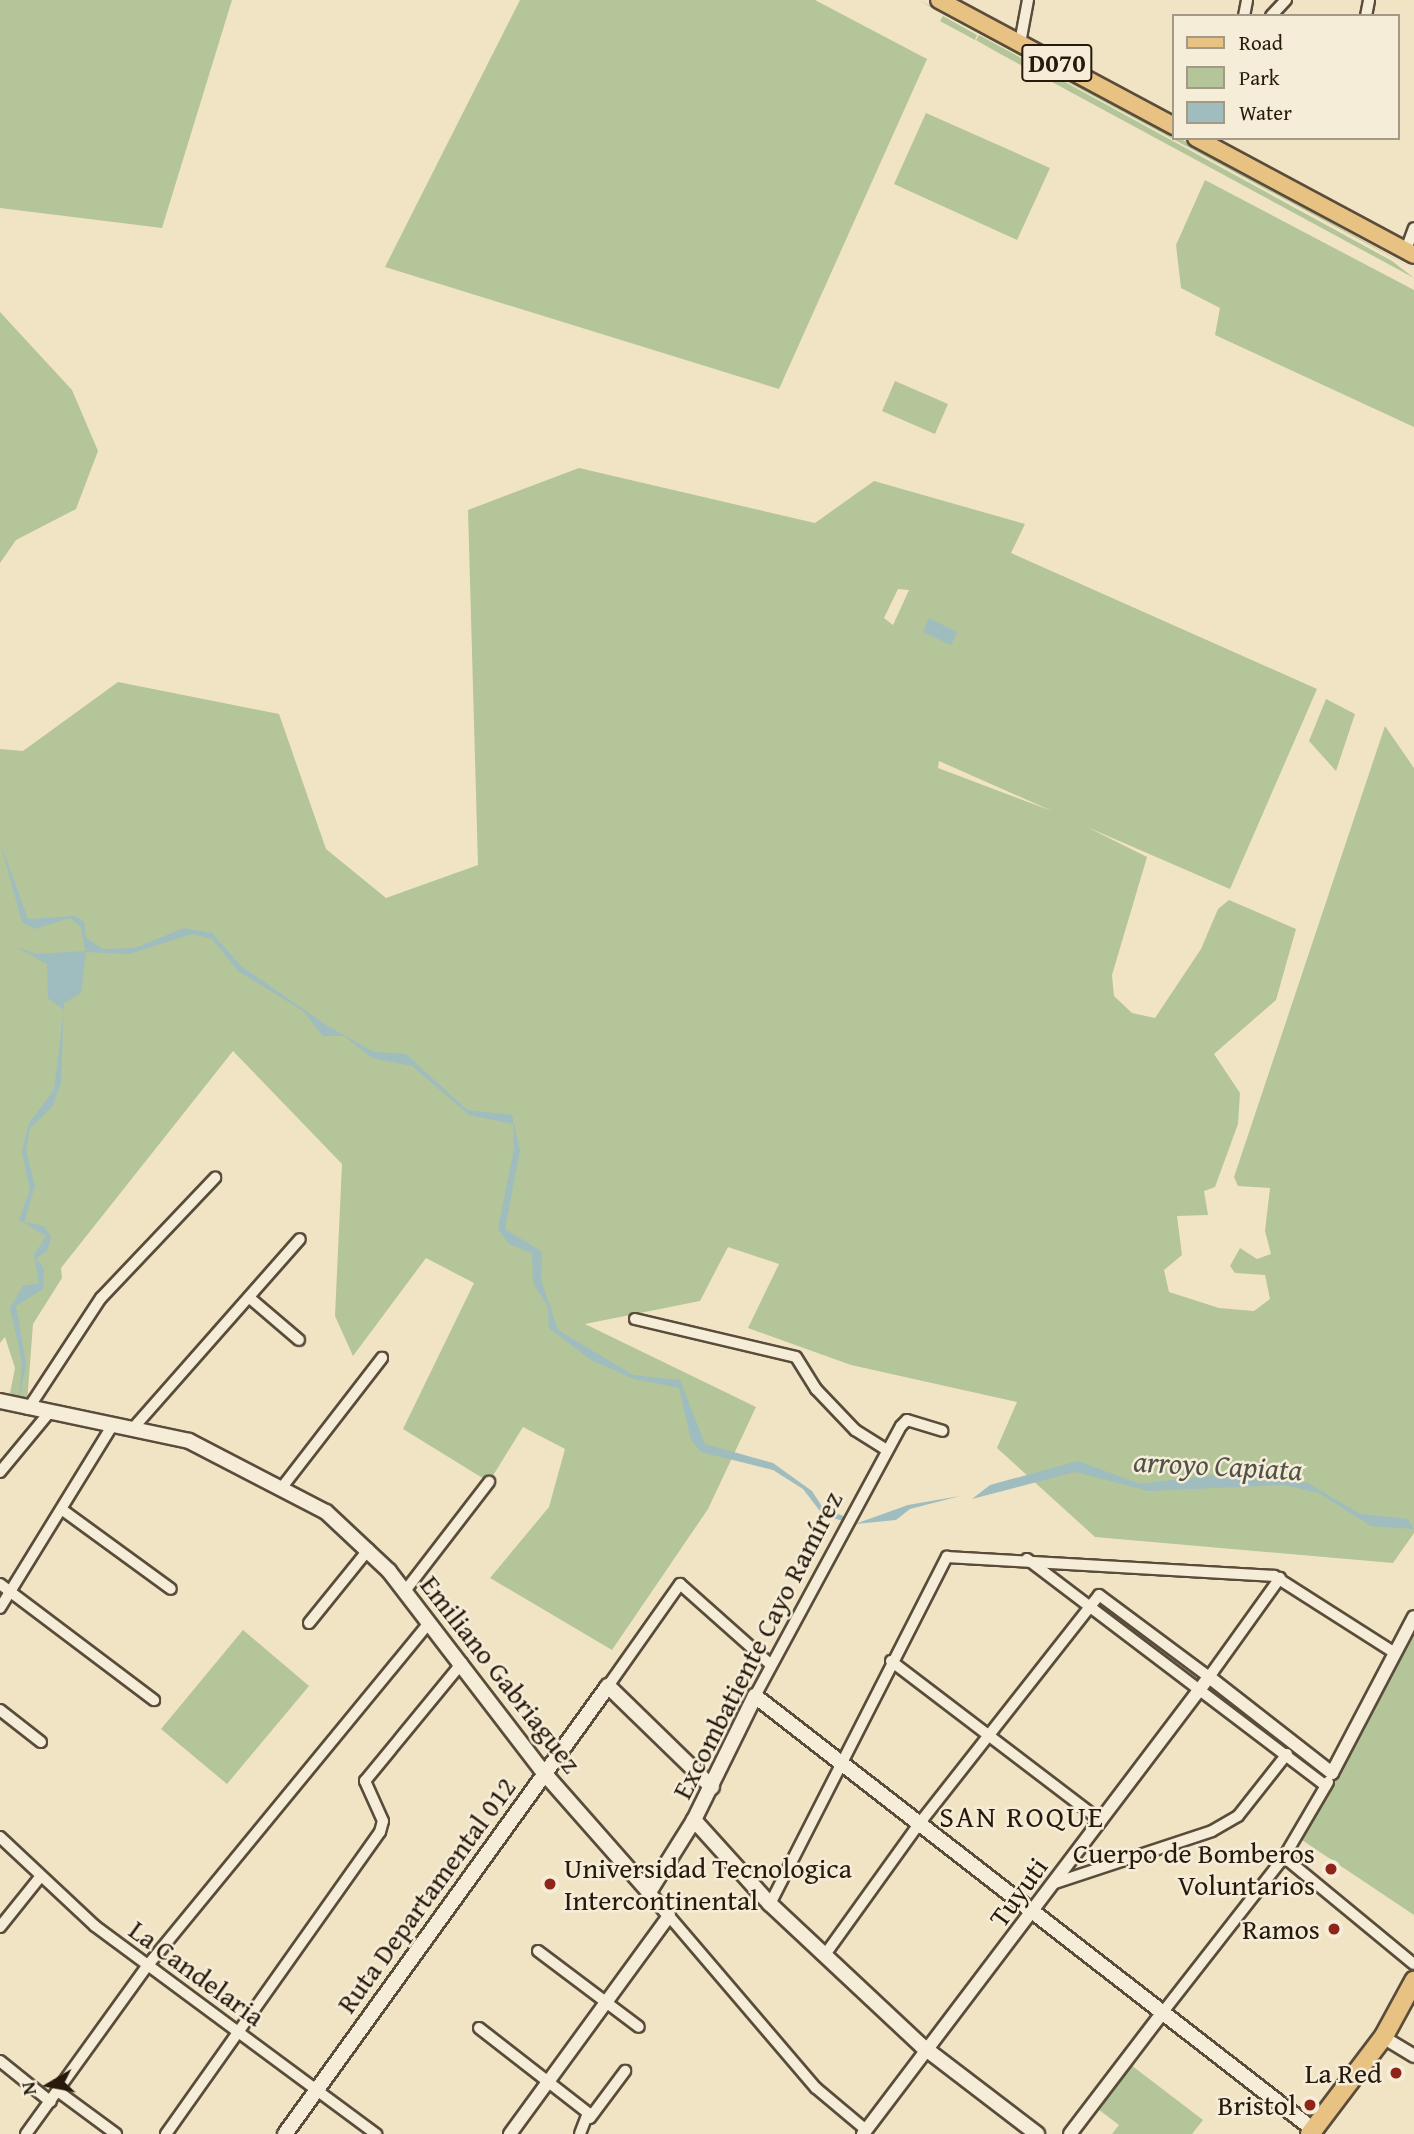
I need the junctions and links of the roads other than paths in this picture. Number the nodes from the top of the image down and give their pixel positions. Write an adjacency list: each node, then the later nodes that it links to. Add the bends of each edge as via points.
1 (939, 0): 5 (main road, D070)
2 (1028, 0): 5 (street)
3 (1286, 0): 4 (street)
4 (1273, 14)
5 (1020, 43): 6 (main road, D070)
6 (1172, 125)
7 (1202, 140): 9 (main road)
8 (1414, 228): 9 (street)
9 (1410, 252)
10 (215, 1178): 17 (street, via 101,1298)
11 (300, 1239): 12 (street)
12 (251, 1299): 14 (street); 20 (street)
13 (635, 1319): 22 (street, via 796,1357 855,1430)
14 (299, 1340)
15 (382, 1358): 25 (street)
16 (0, 1401): 17 (main road, Emiliano Gabriaguez)
17 (28, 1409): 18 (main road, Emiliano Gabriaguez)
18 (48, 1415): 19 (main road, Emiliano Gabriaguez); 23 (street)
19 (113, 1424): 20 (main road, Emiliano Gabriaguez); 26 (street)
20 (135, 1426): 25 (main road, Emiliano Gabriaguez, via 190,1441)
21 (942, 1431): 22 (street, Excombatiente Cayo Ramírez, via 907,1420)
22 (887, 1450): 42 (street, Excombatiente Cayo Ramírez)
23 (0, 1472)
24 (488, 1482): 32 (street)
25 (283, 1486): 27 (main road, Emiliano Gabriaguez)
26 (64, 1511): 31 (street); 33 (street)
27 (369, 1549): 32 (main road, Emiliano Gabriaguez); 38 (street)
28 (1027, 1559): 29 (street); 35 (street); 40 (street, via 947,1556)
29 (1280, 1578): 39 (street); 43 (street)
30 (0, 1584): 33 (street)
31 (170, 1589)
32 (405, 1591): 37 (main road, Emiliano Gabriaguez)
33 (12, 1594): 34 (street); 47 (street)
34 (0, 1608)
35 (1089, 1608): 43 (street, via 1099,1595); 45 (street); 49 (street)
36 (1414, 1617): 39 (street)
37 (430, 1622): 41 (main road, Emiliano Gabriaguez); 72 (street)
38 (309, 1623)
39 (1395, 1653): 53 (street)
40 (891, 1661): 49 (street); 52 (street)
41 (462, 1663): 54 (main road, Emiliano Gabriaguez); 79 (street, via 365,1781 383,1827)
42 (770, 1664): 44 (street, via 680,1584); 46 (street, Excombatiente Cayo Ramírez)
43 (1209, 1678): 45 (street, Tuyuti); 53 (street)
44 (608, 1686): 54 (main road, Ruta Departamental 012); 56 (main road)
45 (1199, 1689): 51 (street); 58 (street, Tuyuti)
46 (755, 1696): 52 (main road); 56 (main road, Excombatiente Cayo Ramírez)
47 (154, 1700)
48 (0, 1710): 50 (street)
49 (989, 1733): 58 (street); 59 (street)
50 (40, 1742)
51 (1287, 1754): 55 (street); 63 (street, via 1238,1816 1212,1831)
52 (841, 1763): 59 (main road); 65 (street)
53 (1332, 1773): 55 (street)
54 (545, 1774): 64 (main road, Emiliano Gabriaguez); 86 (main road, Ruta Departamental 012)
55 (1326, 1786): 61 (street)
56 (712, 1787): 57 (main road, Excombatiente Cayo Ramírez)
57 (694, 1820): 64 (main road, Excombatiente Cayo Ramírez); 65 (main road)
58 (1101, 1821): 63 (street, Tuyuti)
59 (919, 1824): 66 (main road); 70 (street)
60 (0, 1838): 62 (street, La Candelaria)
61 (1284, 1857): 71 (street); 76 (street)
62 (40, 1877): 68 (street); 72 (street, La Candelaria)
63 (1055, 1883): 66 (street, Tuyuti)
64 (649, 1892): 67 (street, Emiliano Gabriaguez)
65 (770, 1904): 70 (main road)
66 (1034, 1912): 76 (main road); 81 (street, Tuyuti)
67 (669, 1916): 74 (street); 90 (street, Emiliano Gabriaguez, via 816,2088)
68 (0, 1927)
69 (538, 1951): 74 (street)
70 (824, 1956): 81 (main road)
71 (1414, 1964)
72 (148, 1965): 79 (street, La Candelaria); 87 (street)
73 (1414, 1980): 91 (highway, via 1384,2036)
74 (603, 1999): 77 (street); 85 (street)
75 (1414, 2004): 80 (highway)
76 (1163, 2012): 91 (main road); 100 (street)
77 (639, 2027)
78 (479, 2028): 85 (street)
79 (241, 2034): 86 (street, La Candelaria); 94 (street)
80 (1391, 2042): 82 (street); 91 (highway)
81 (929, 2052): 90 (street, Tuyuti); 99 (main road)
82 (1414, 2056)
83 (0, 2061): 88 (street)
84 (625, 2071): 89 (street)
85 (546, 2081): 89 (street); 97 (street)
86 (316, 2090): 95 (main road, Ruta Departamental 012); 96 (street, La Candelaria)
87 (59, 2092): 88 (street); 93 (street)
88 (51, 2102): 92 (street)
89 (590, 2118): 98 (street)
90 (864, 2132)
91 (1317, 2133)
92 (26, 2134)
93 (116, 2134)
94 (166, 2134)
95 (285, 2134)
96 (376, 2134)
97 (510, 2134)
98 (580, 2134)
99 (1037, 2134)
100 (1070, 2134)

